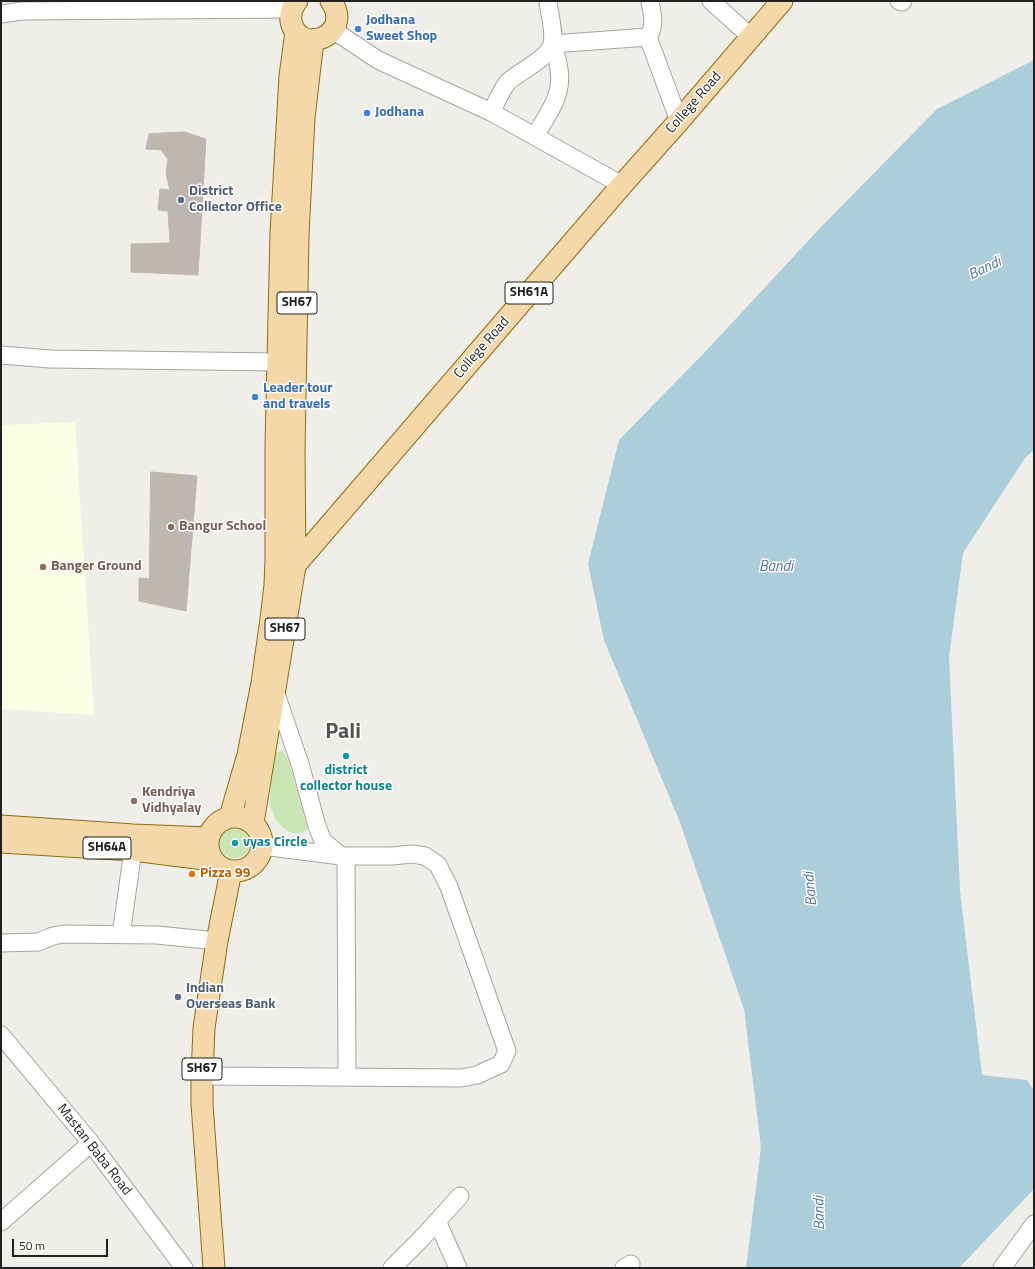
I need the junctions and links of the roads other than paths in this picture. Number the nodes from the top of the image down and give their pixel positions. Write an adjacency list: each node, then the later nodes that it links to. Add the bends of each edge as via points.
1 (6, 1): 11 (street)
2 (331, 1): 13 (main road, via 337,15)
3 (548, 1): 17 (street)
4 (650, 1): 16 (street, via 653,24)
5 (711, 1): 15 (street)
6 (782, 1): 15 (main road, College Road / SH61A)
7 (900, 1): 8 (street)
8 (903, 1)
9 (241, 5): 10 (street); 11 (street)
10 (294, 5): 14 (main road, SH67, via 290,17 292,25)
11 (32, 8): 12 (street)
12 (1, 14)
13 (333, 30): 14 (main road, via 328,36 320,39); 18 (street, via 378,60)
14 (304, 36): 23 (main road, SH67, via 290,76 281,233); 24 (main road, SH67, via 294,451)
15 (751, 36): 19 (main road, College Road / SH61A)
16 (648, 37): 17 (street); 19 (street)
17 (552, 44): 18 (street, via 549,51 507,83); 20 (street, via 559,60 558,94)
18 (491, 112): 20 (street)
19 (679, 121): 21 (main road, College Road / SH61A)
20 (535, 136): 21 (street)
21 (622, 184): 24 (main road, College Road / SH61A)
22 (1, 355): 23 (street, via 50,359)
23 (278, 362): 25 (main road, SH67)
24 (295, 566): 25 (main road, College Road / SH61A); 26 (main road, SH67)
25 (275, 585): 27 (main road, SH67, via 262,683 248,755)
26 (275, 691): 28 (main road, SH67); 34 (street, via 323,841)
27 (230, 817): 28 (main road, via 246,818); 30 (main road, via 216,824)
28 (253, 823): 33 (main road, via 259,829)
29 (1, 826): 32 (main road, SH64A)
30 (208, 838): 32 (main road, SH64A); 35 (main road)
31 (1, 842): 32 (main road, SH64A)
32 (133, 842): 35 (main road, SH64A); 37 (street)
33 (263, 846): 34 (street); 36 (main road, via 258,860 252,865 246,869)
34 (343, 856): 42 (street); 42 (street, via 412,854 425,856 438,865 449,887 507,1051 501,1064 477,1075 461,1078)
35 (212, 860): 36 (main road)
36 (231, 871): 38 (main road, SH67)
37 (121, 935): 38 (street, via 157,935); 39 (street, via 64,934 38,942)
38 (216, 941): 41 (main road, SH67, via 204,1028)
39 (1, 943)
40 (1, 1035): 43 (street, Mastan Baba Road)
41 (202, 1076): 42 (street); 49 (main road, SH67)
42 (347, 1077)
43 (91, 1143): 46 (street); 48 (street, Mastan Baba Road)
44 (460, 1196): 45 (street)
45 (437, 1221): 50 (street); 51 (street)
46 (1, 1222)
47 (1034, 1224): 52 (street)
48 (184, 1268)
49 (214, 1268)
50 (392, 1268)
51 (458, 1268)
52 (1002, 1268)

